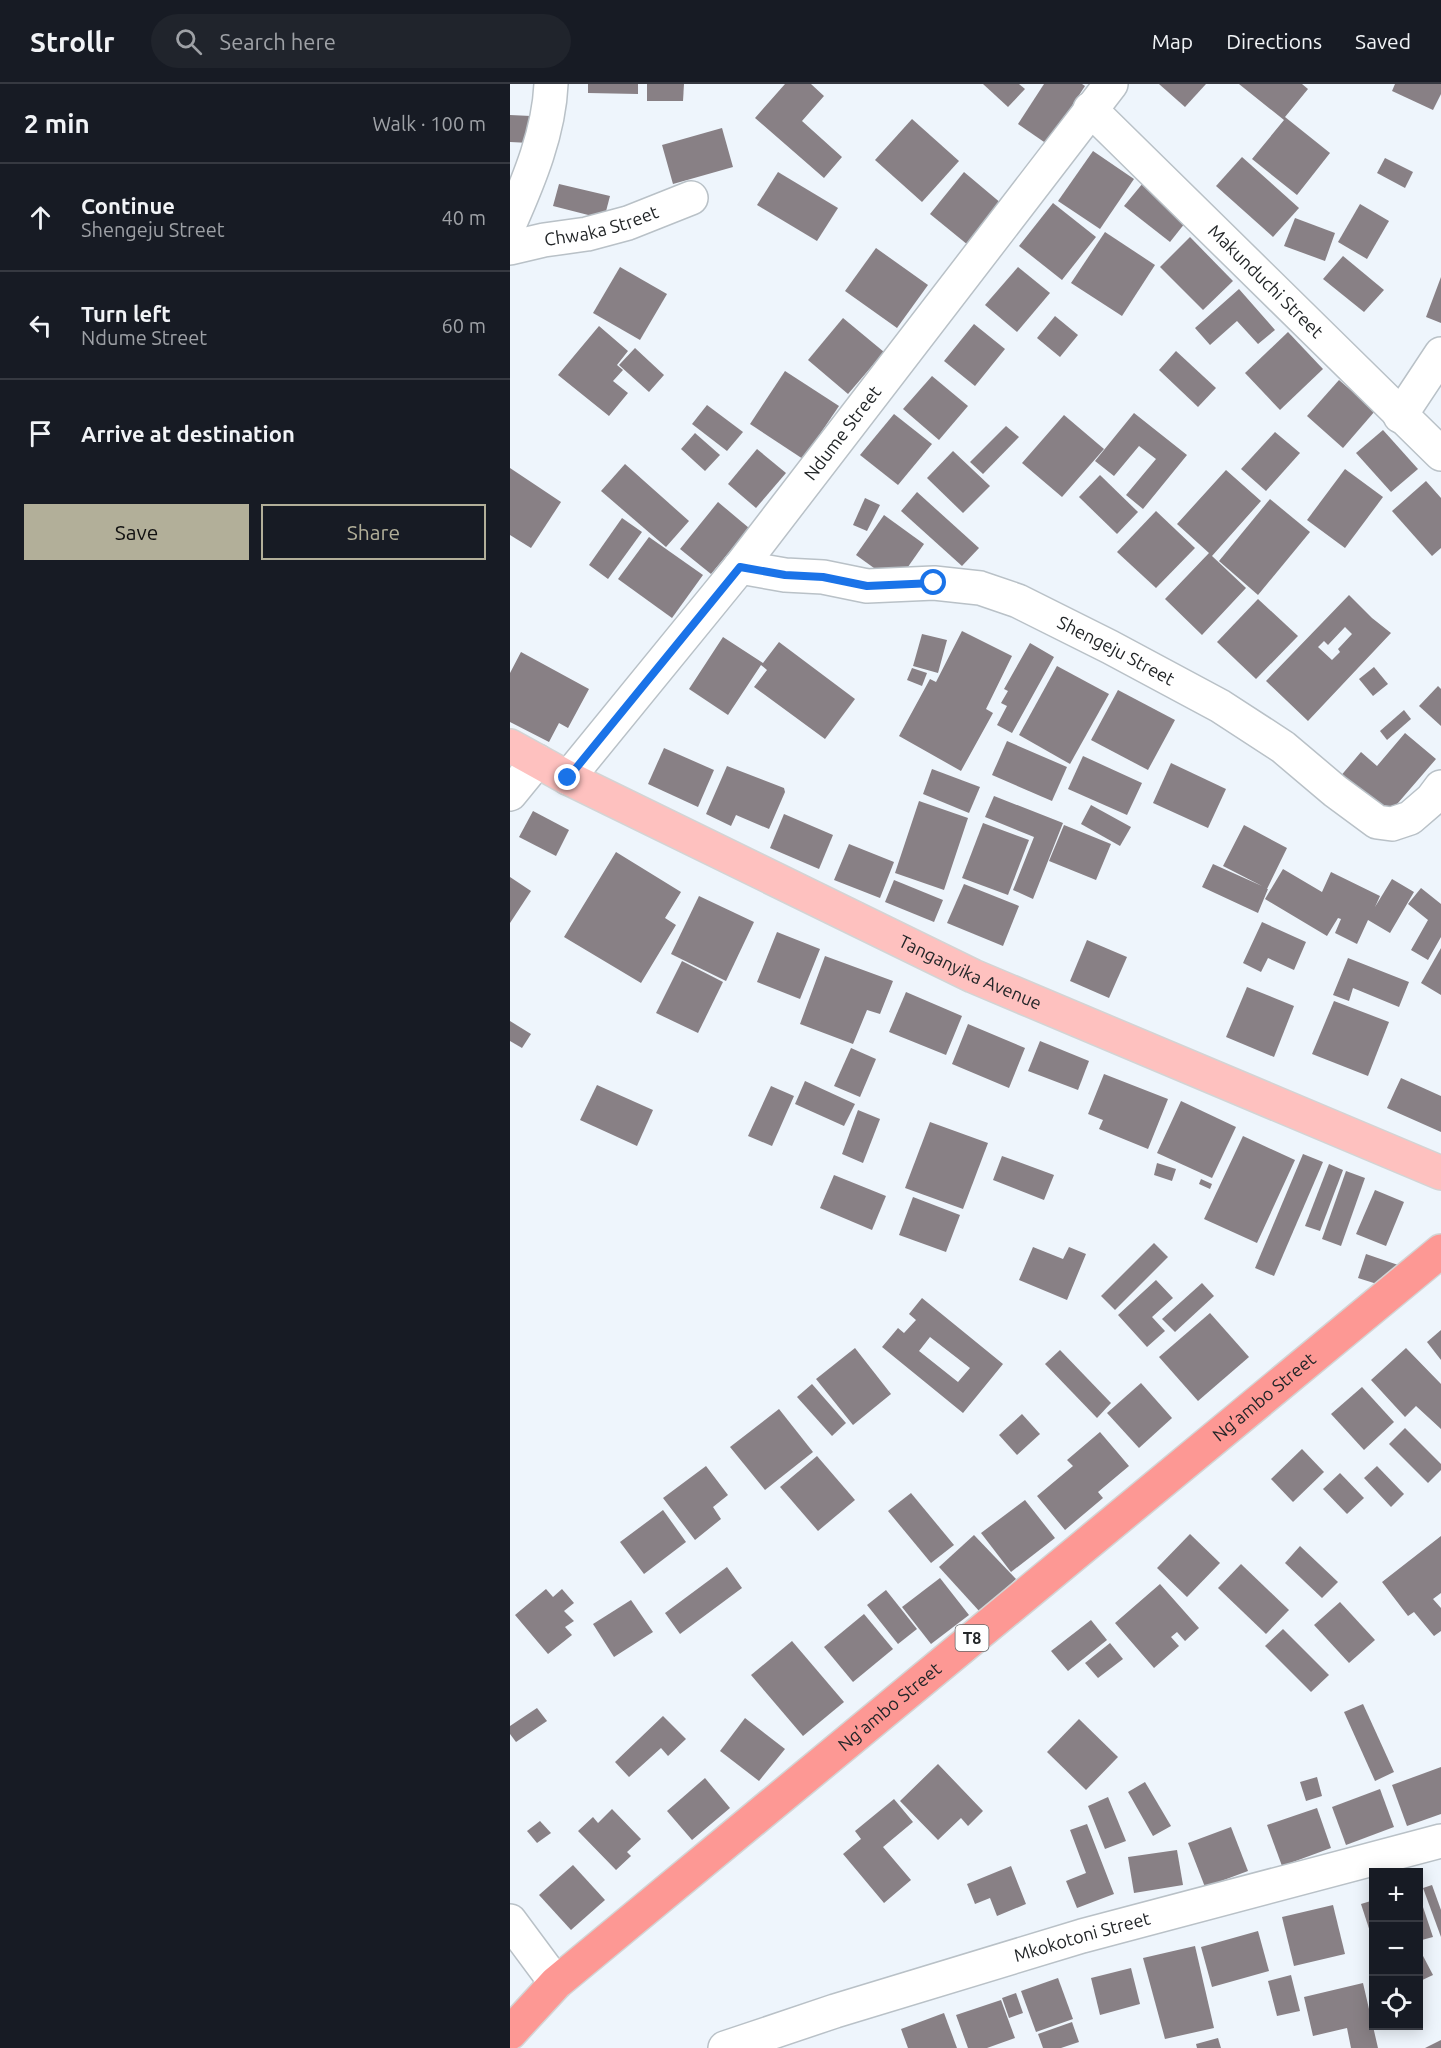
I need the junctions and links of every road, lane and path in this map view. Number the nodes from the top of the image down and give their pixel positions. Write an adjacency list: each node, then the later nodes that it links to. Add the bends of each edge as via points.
1 (551, 84): 4 (street, via 531,176)
2 (1103, 92): 7 (street, Makunduchi Street); 9 (street, Ndume Street)
3 (691, 198): 5 (street, Chwaka Street, via 597,232)
4 (510, 223)
5 (510, 248)
6 (1441, 354): 7 (street)
7 (1400, 416): 8 (street, Makunduchi Street)
8 (1441, 454)
9 (740, 567): 11 (street, Ndume Street); 12 (street, Shengeju Street, via 867,586 934,583 980,588 1018,601 1220,706 1283,747 1377,822 1392,824 1410,818)
10 (524, 753): 11 (main road, Tanganyika Avenue); 13 (street)
11 (568, 778): 14 (main road, Tanganyika Avenue, via 973,976)
12 (1441, 787)
13 (510, 794)
14 (1441, 1173)
15 (1441, 1251): 18 (highway, Ng’ambo Street / T8)
16 (1441, 1841): 20 (street, Mkokotoni Street, via 1082,1936)
17 (510, 1920): 18 (street)
18 (556, 1983): 19 (highway, Ng’ambo Street / T8)
19 (510, 2033)
20 (725, 2048)

